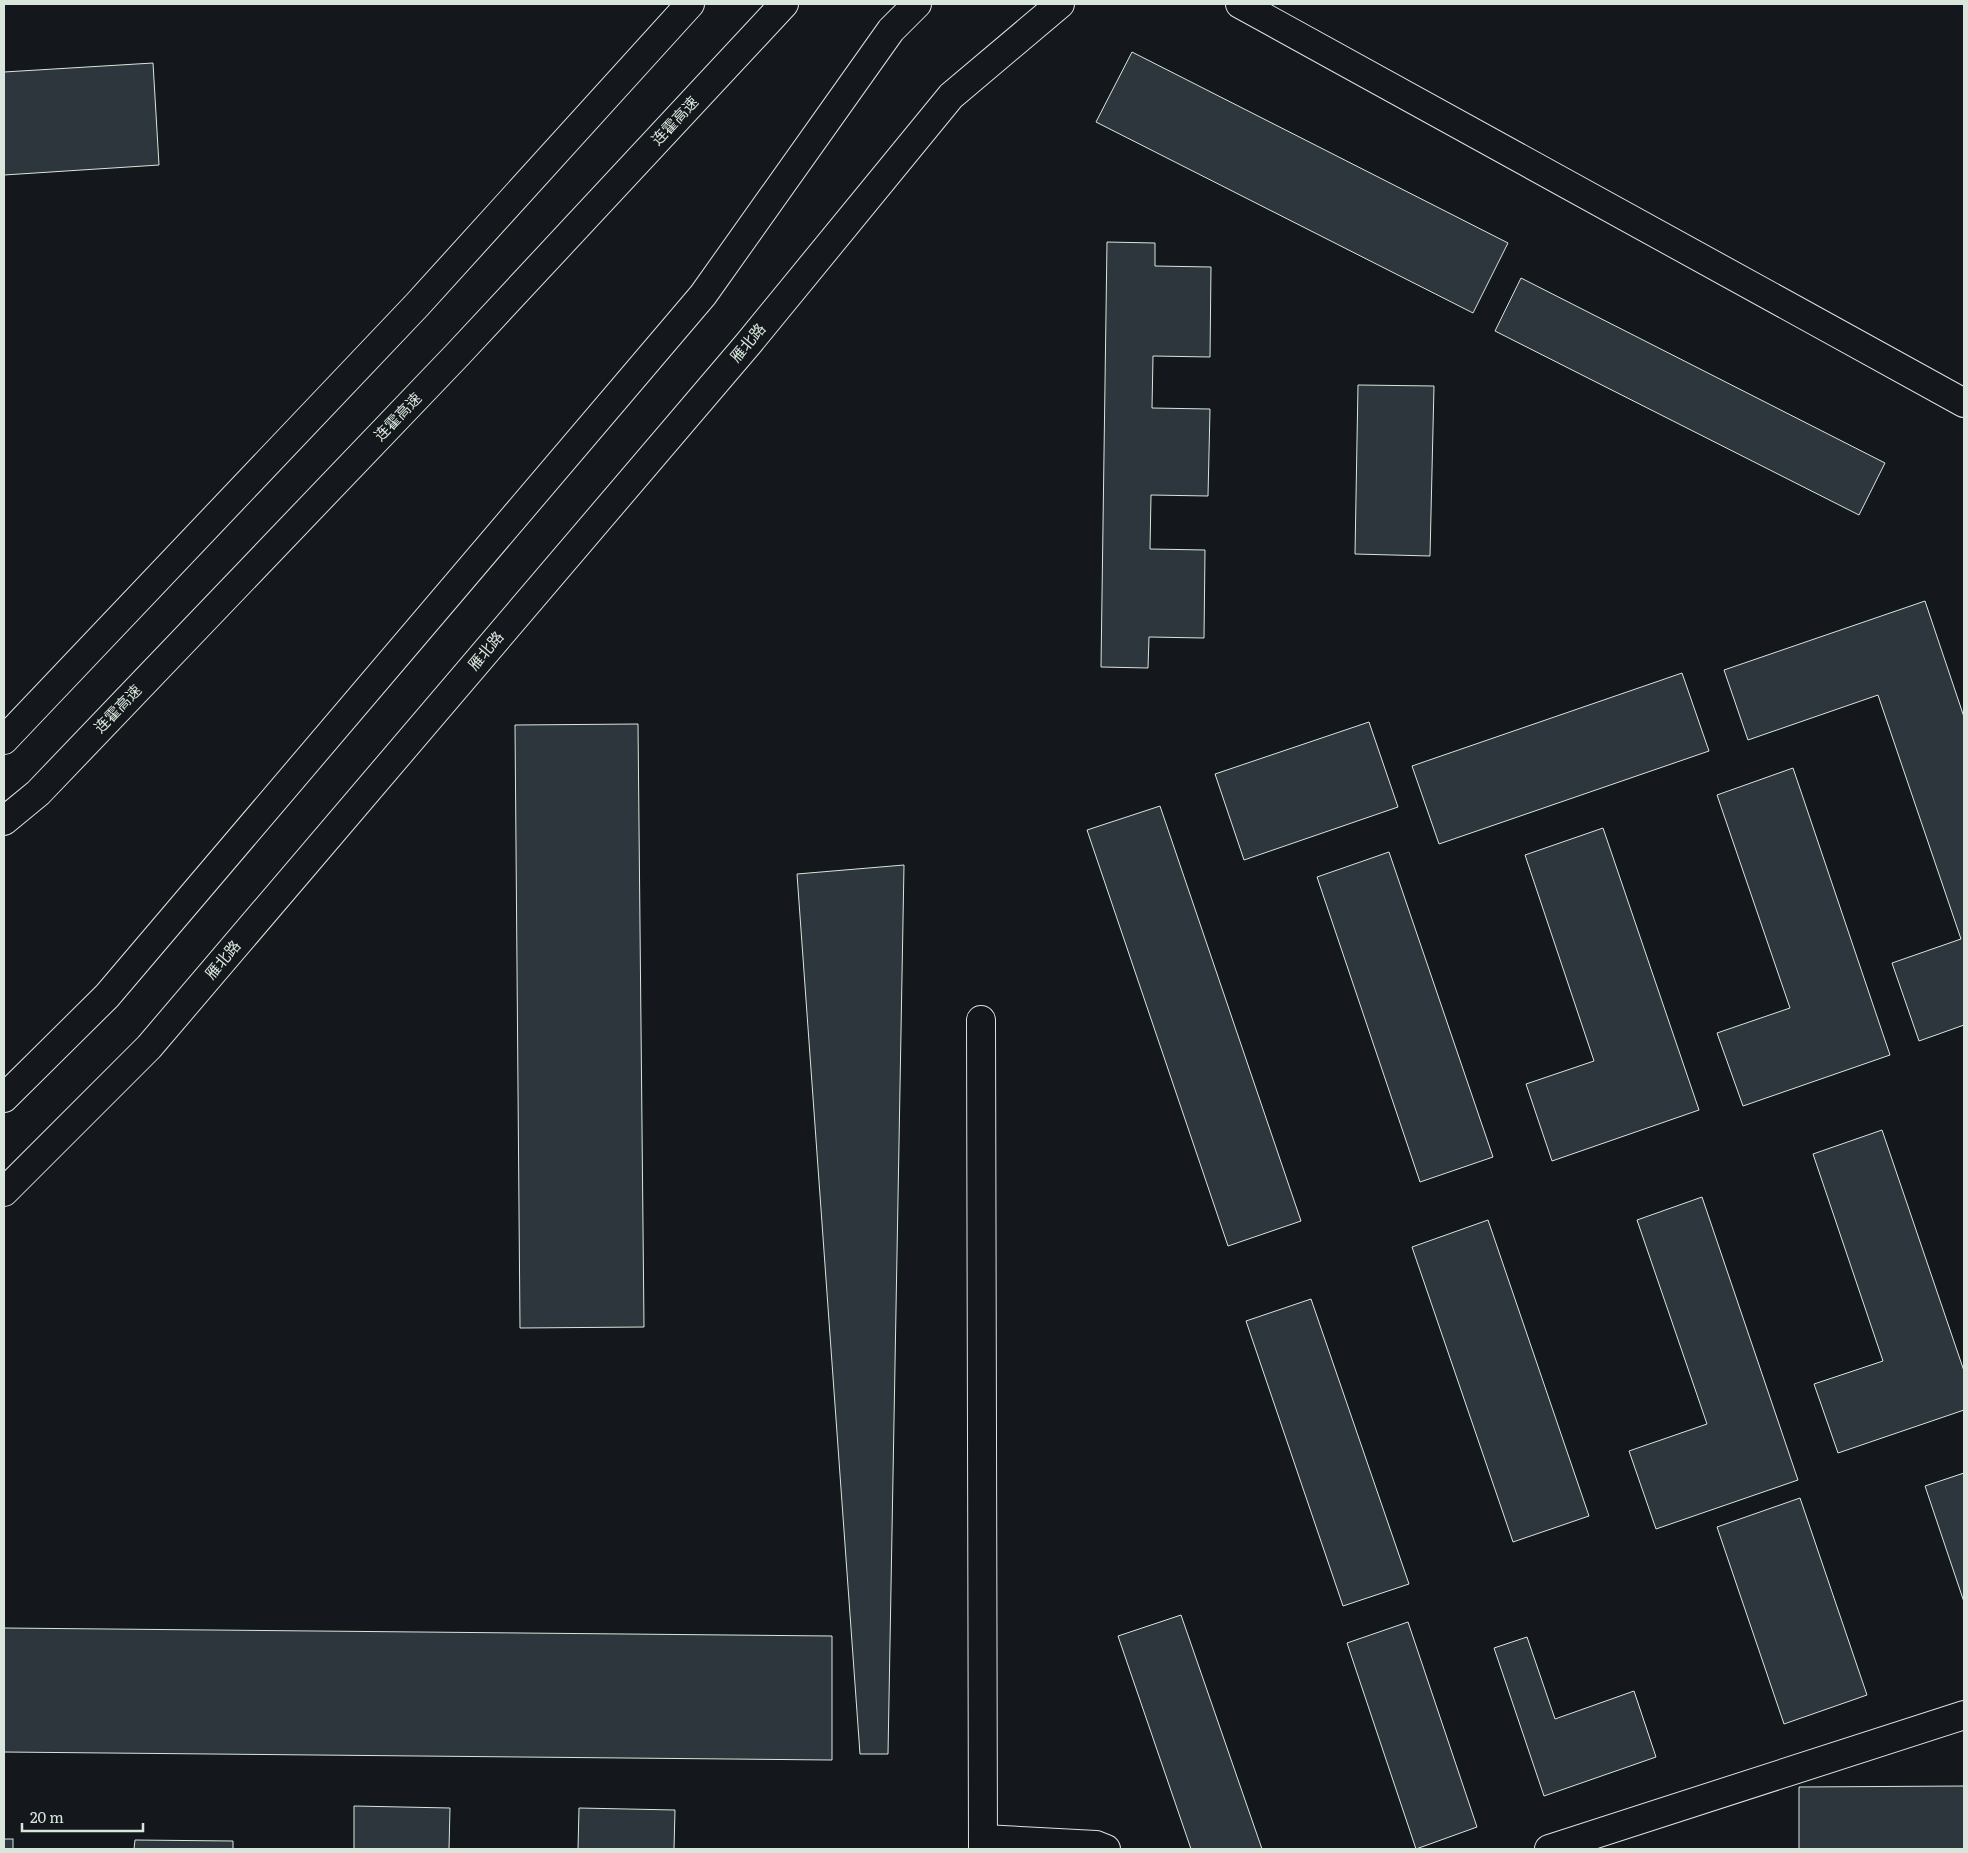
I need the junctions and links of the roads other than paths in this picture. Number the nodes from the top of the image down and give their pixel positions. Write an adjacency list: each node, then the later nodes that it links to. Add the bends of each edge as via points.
1 (690, 4): 7 (main road, via 417,304)
2 (784, 4): 8 (main road, 连霍高速, via 451,362 38,793)
3 (918, 4): 10 (main road, via 891,30 703,296 107,996)
4 (1060, 4): 11 (main road, 雁北路, via 951,96 748,344 155,1040)
5 (1240, 4): 6 (main road)
6 (1964, 403)
7 (4, 740)
8 (4, 821)
9 (982, 1020): 13 (main road)
10 (4, 1098)
11 (4, 1192)
12 (1964, 1715): 15 (main road)
13 (983, 1844): 14 (main road, via 1096,1845)
14 (1106, 1849)
15 (1549, 1849)

